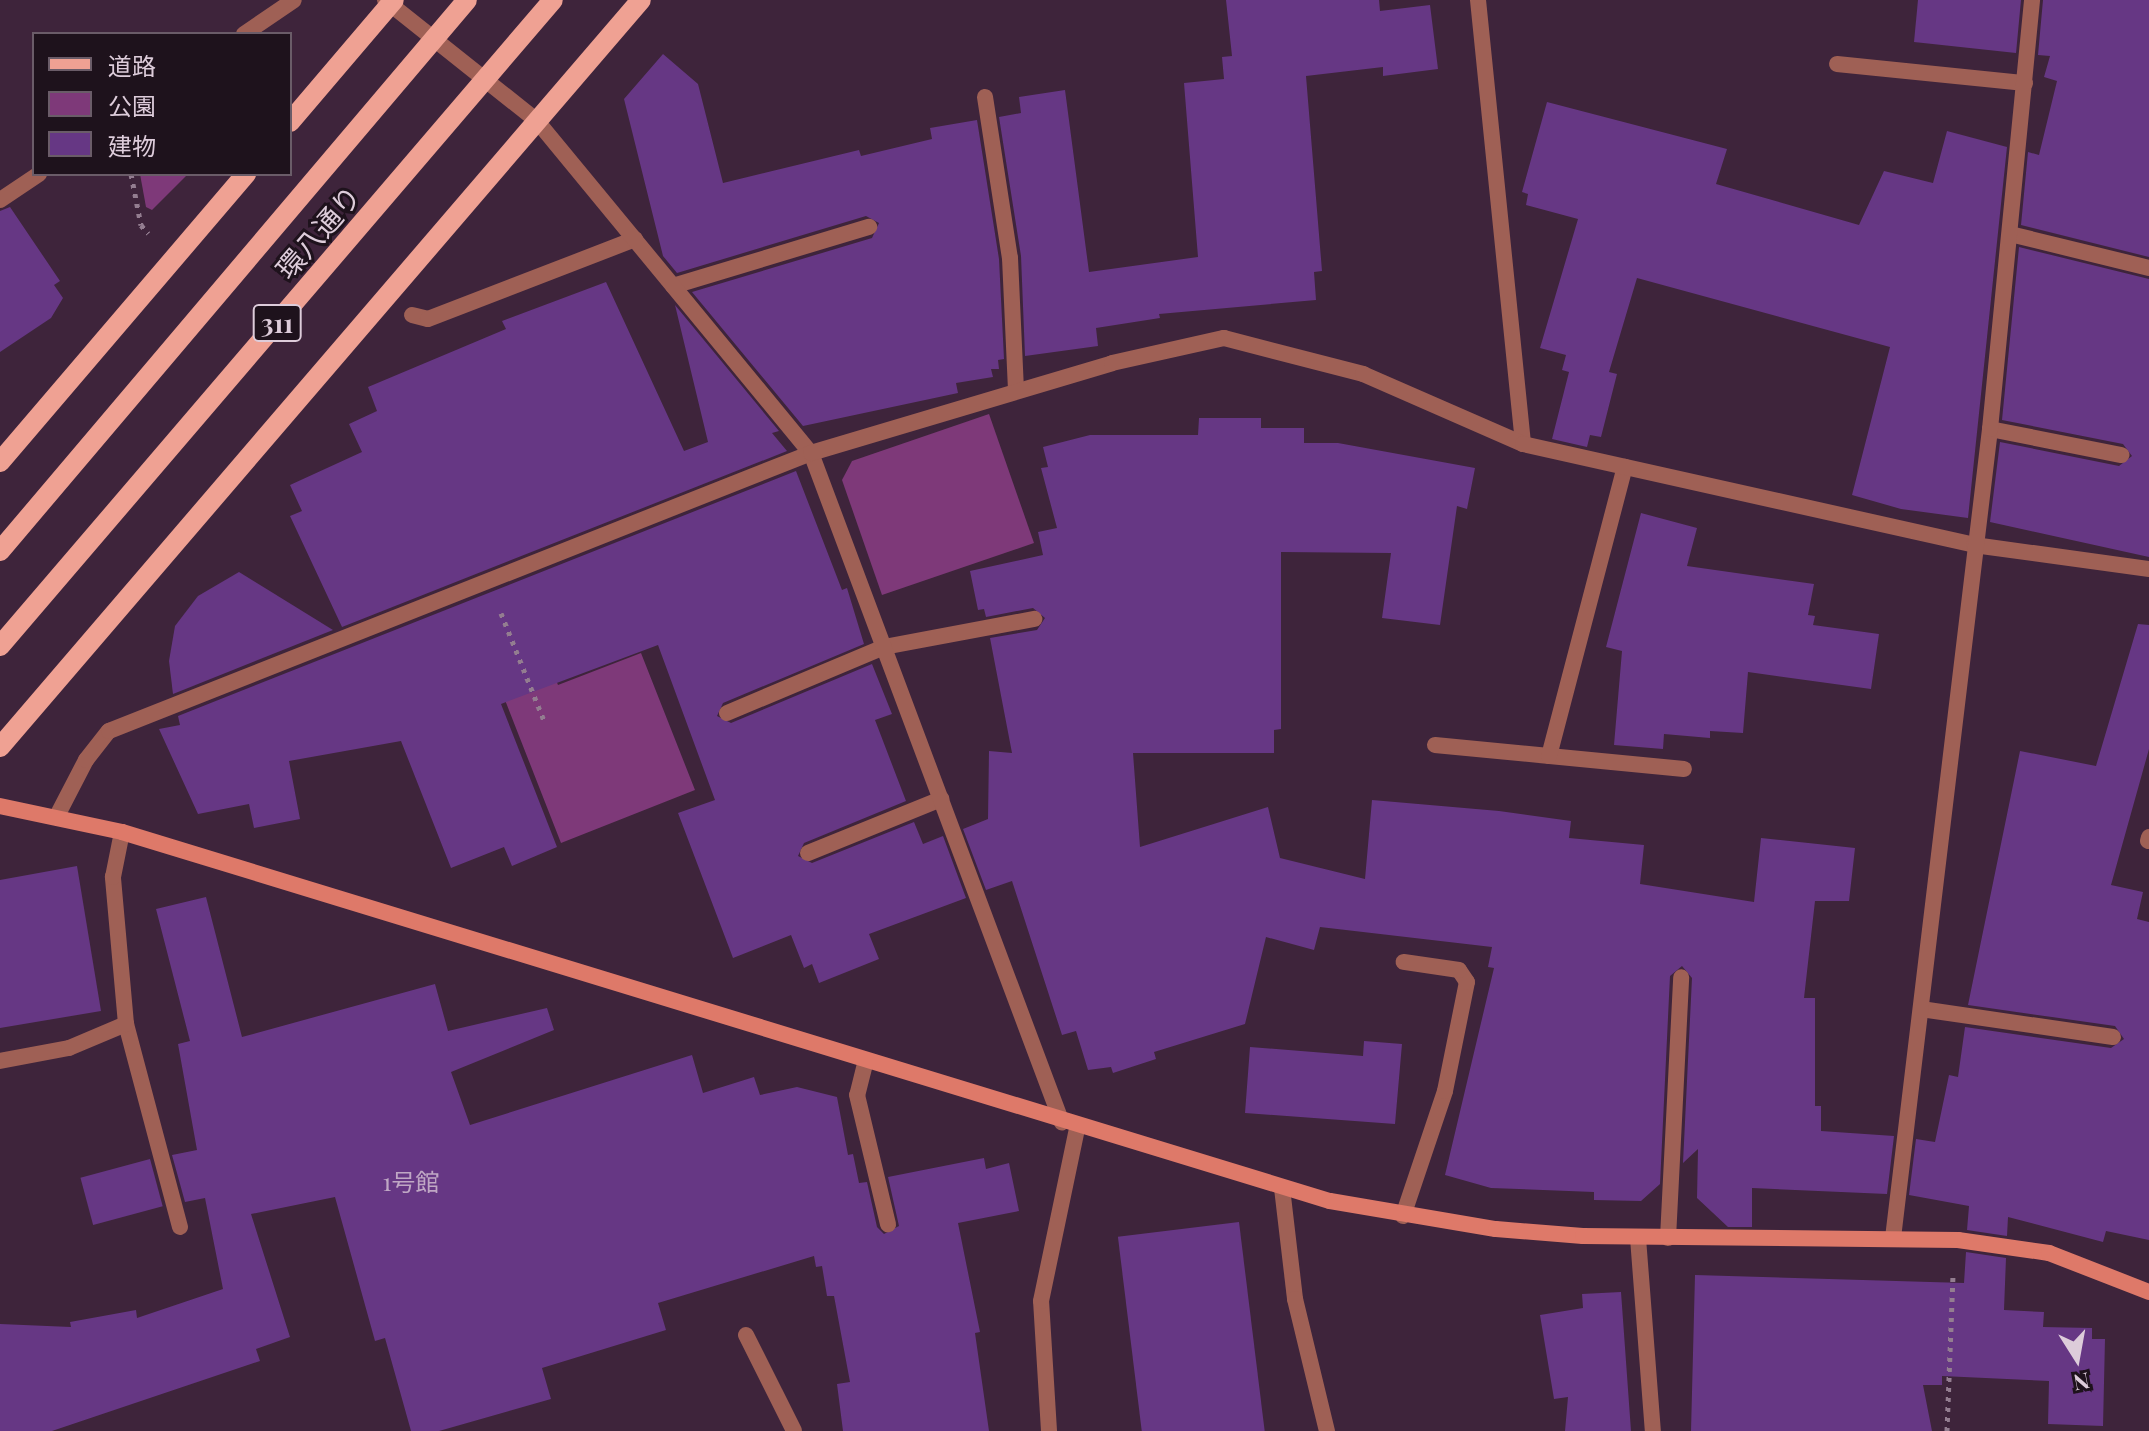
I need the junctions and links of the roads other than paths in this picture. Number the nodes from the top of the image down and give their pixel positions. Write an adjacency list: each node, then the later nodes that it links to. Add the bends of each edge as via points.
1 (294, 0): 8 (street)
2 (467, 0): 31 (main road, 環八通り / 311, bridge)
3 (553, 0): 34 (main road, 環八通り / 311, bridge)
4 (641, 0): 13 (main road)
5 (1478, 0): 25 (street)
6 (2032, 0): 10 (street)
7 (390, 1): 12 (main road); 13 (street)
8 (247, 32)
9 (1837, 64): 10 (street)
10 (2025, 83): 18 (street)
11 (985, 97): 23 (street, via 1010,258)
12 (292, 120)
13 (537, 121): 19 (street); 38 (main road)
14 (36, 176): 16 (street)
15 (244, 176): 28 (main road)
16 (0, 200)
17 (869, 227): 21 (street)
18 (2010, 234): 20 (street); 24 (street)
19 (635, 239): 21 (street); 22 (street, via 428,319)
20 (2149, 268)
21 (673, 286): 26 (street)
22 (412, 315)
23 (1016, 390): 25 (street, via 1224,338 1363,374); 26 (street)
24 (1990, 429): 27 (street); 30 (street)
25 (1523, 444): 29 (street)
26 (811, 453): 35 (street); 43 (street, via 109,731 86,760)
27 (2121, 455)
28 (0, 462)
29 (1625, 467): 30 (street); 39 (street)
30 (1974, 545): 32 (street); 48 (street)
31 (0, 551)
32 (2149, 569)
33 (1034, 619): 35 (street)
34 (0, 646)
35 (884, 647): 36 (street); 41 (street)
36 (727, 713)
37 (1435, 745): 39 (street)
38 (0, 747)
39 (1549, 756): 40 (street)
40 (1684, 769)
41 (941, 799): 45 (street); 53 (street)
42 (0, 806): 43 (street)
43 (58, 814): 44 (street)
44 (122, 832): 49 (street, via 113,877); 51 (street)
45 (808, 853)
46 (1404, 962): 55 (street, via 1459,970 1467,982 1445,1091)
47 (1681, 977): 59 (street)
48 (1921, 1009): 50 (street); 60 (street)
49 (126, 1024): 52 (street, via 69,1048); 57 (street)
50 (2113, 1037)
51 (866, 1060): 53 (street); 56 (street, via 857,1095)
52 (0, 1061)
53 (1069, 1125): 54 (street); 64 (street, via 1041,1301)
54 (1282, 1188): 55 (street); 65 (street, via 1295,1299)
55 (1403, 1216): 58 (street, via 1496,1229)
56 (888, 1224)
57 (180, 1227)
58 (1638, 1238): 59 (street); 66 (street)
59 (1668, 1238): 60 (street)
60 (1893, 1238): 61 (street, via 2049,1253)
61 (2149, 1292)
62 (746, 1335): 63 (street)
63 (794, 1431)
64 (1049, 1431)
65 (1327, 1431)
66 (1653, 1431)

